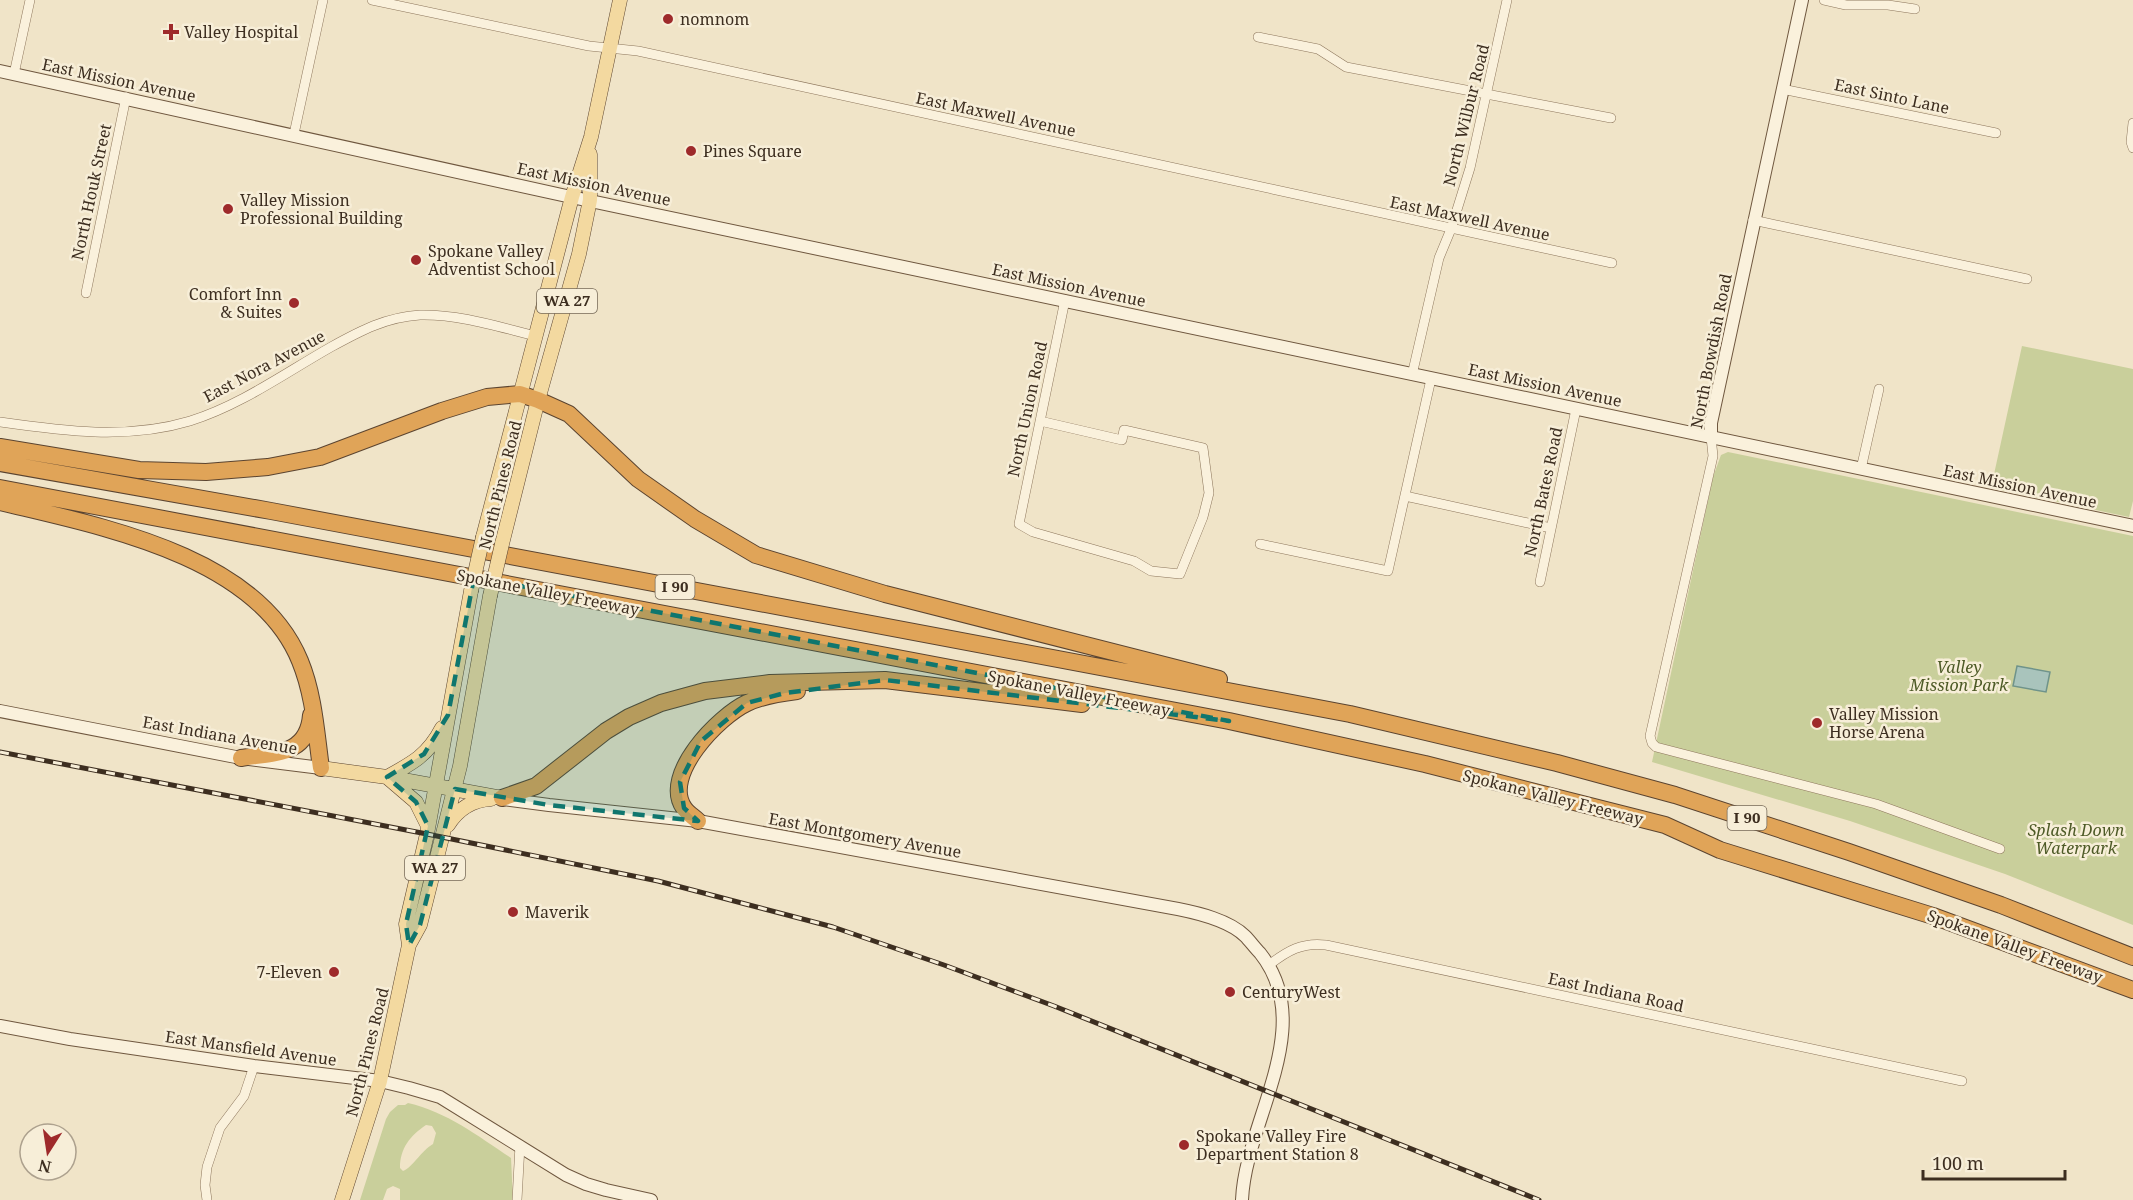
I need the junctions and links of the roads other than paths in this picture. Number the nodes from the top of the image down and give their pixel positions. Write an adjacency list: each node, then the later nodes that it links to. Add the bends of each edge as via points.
1 (30, 0): 12 (street)
2 (323, 0): 19 (street)
3 (372, 0): 10 (street, East Maxwell Avenue)
4 (620, 0): 10 (main road, North Pines Road / WA 27)
5 (1508, 0): 14 (street, North Wilbur Road)
6 (1802, 0): 13 (street, North Bowdish Road)
7 (1824, 0): 8 (street)
8 (1916, 9)
9 (1258, 37): 14 (street, via 1318,49 1346,67)
10 (609, 48): 20 (main road, North Pines Road / WA 27); 25 (street, East Maxwell Avenue, via 638,51)
11 (0, 71): 12 (street, East Mission Avenue)
12 (14, 74): 15 (street, East Mission Avenue)
13 (1782, 89): 18 (street, East Sinto Lane); 24 (street, North Bowdish Road)
14 (1488, 94): 16 (street); 25 (street, North Wilbur Road)
15 (126, 97): 19 (street, East Mission Avenue); 28 (street, North Houk Street)
16 (1611, 118)
17 (2133, 123): 21 (street)
18 (1996, 133)
19 (294, 134): 22 (street, East Mission Avenue)
20 (591, 137): 22 (main road, North Pines Road / WA 27); 23 (main road, North Pines Road / WA 27)
21 (2133, 148)
22 (572, 196): 23 (street, East Mission Avenue); 30 (main road, North Pines Road / WA 27)
23 (590, 200): 29 (street, East Mission Avenue); 35 (main road, North Pines Road / WA 27)
24 (1754, 220): 27 (street); 39 (street, North Bowdish Road)
25 (1451, 229): 26 (street, East Maxwell Avenue); 31 (street, North Wilbur Road, via 1439,258)
26 (1612, 263)
27 (2027, 279)
28 (86, 293)
29 (1065, 300): 31 (street, East Mission Avenue); 37 (street, North Union Road)
30 (536, 336): 34 (main road, North Pines Road / WA 27); 38 (street, East Nora Avenue, via 445,316 394,319 365,328 240,399 190,420 111,433)
31 (1412, 375): 32 (street, East Mission Avenue)
32 (1431, 379): 36 (street, East Mission Avenue); 44 (street)
33 (1879, 389): 42 (street)
34 (520, 394): 35 (highway); 40 (highway, via 487,397 320,457 267,467 139,470); 54 (main road, North Pines Road / WA 27, bridge, via 483,537)
35 (538, 400): 53 (highway, via 569,414 638,479 685,513 756,555 885,594); 60 (main road, North Pines Road / WA 27, bridge, via 490,596)
36 (1576, 409): 39 (street, East Mission Avenue); 47 (street, North Bates Road)
37 (1040, 421): 37 (street, North Union Road, via 1019,524 1032,532 1134,561 1151,571 1179,574 1209,493 1203,448 1124,430 1122,440)
38 (0, 422)
39 (1711, 437): 42 (street, East Mission Avenue); 65 (street, North Bowdish Road, via 1713,456 1650,736 1652,743 1876,804)
40 (0, 447)
41 (0, 463): 53 (highway, Spokane Valley Freeway / I 90)
42 (1861, 469): 46 (street, East Mission Avenue)
43 (0, 488): 55 (highway, Spokane Valley Freeway / I 90)
44 (1405, 496): 47 (street); 48 (street, via 1388,572)
45 (0, 502): 51 (highway, via 139,539 245,590 282,629 299,658)
46 (2133, 526)
47 (1551, 528): 49 (street, North Bates Road)
48 (1260, 544)
49 (1540, 582)
50 (885, 680): 55 (highway); 61 (highway, via 770,683 705,691 662,703 606,731 536,786); 62 (highway, via 774,695 747,703 730,714 695,749 680,782 684,808)
51 (312, 702): 56 (highway, via 310,727 293,748); 57 (highway)
52 (0, 711): 56 (street, East Indiana Avenue)
53 (1350, 714): 67 (highway, Spokane Valley Freeway / I 90, via 1675,795 2001,905)
54 (448, 715): 58 (main road, via 424,754); 59 (main road, North Pines Road / WA 27)
55 (1229, 721): 69 (highway, Spokane Valley Freeway / I 90, via 1425,764 1665,825 1720,850 1933,916)
56 (241, 758): 57 (street, East Indiana Avenue)
57 (321, 768): 58 (main road, East Indiana Avenue)
58 (387, 777): 59 (main road, East Indiana Avenue); 63 (main road, via 416,802)
59 (436, 786): 60 (main road, East Montgomery Avenue); 63 (main road, North Pines Road / WA 27)
60 (455, 789): 61 (main road, East Montgomery Avenue); 64 (main road, North Pines Road / WA 27)
61 (502, 798): 62 (street, East Montgomery Avenue); 64 (main road, via 466,805)
62 (698, 821): 68 (street, East Montgomery Avenue, via 1210,916 1244,934)
63 (429, 826): 66 (main road, North Pines Road / WA 27, via 406,924)
64 (443, 833): 66 (main road, North Pines Road / WA 27, via 420,926)
65 (2000, 849)
66 (409, 945): 73 (main road, North Pines Road / WA 27)
67 (2133, 957)
68 (1269, 965): 72 (street, East Indiana Road, via 1299,946 1326,945); 79 (street, East Montgomery Avenue, via 1281,994 1282,1022 1270,1092 1248,1162)
69 (2133, 990)
70 (0, 1026): 71 (street, East Mansfield Avenue)
71 (254, 1066): 73 (street, East Mansfield Avenue); 75 (street, via 244,1096 220,1128 207,1167)
72 (1962, 1081)
73 (380, 1082): 74 (street, East Mansfield Avenue, via 440,1097); 76 (main road, North Pines Road / WA 27)
74 (520, 1145): 77 (street); 78 (street, East Mansfield Avenue, via 586,1184)
75 (207, 1200)
76 (342, 1200)
77 (517, 1200)
78 (651, 1200)
79 (1242, 1200)

